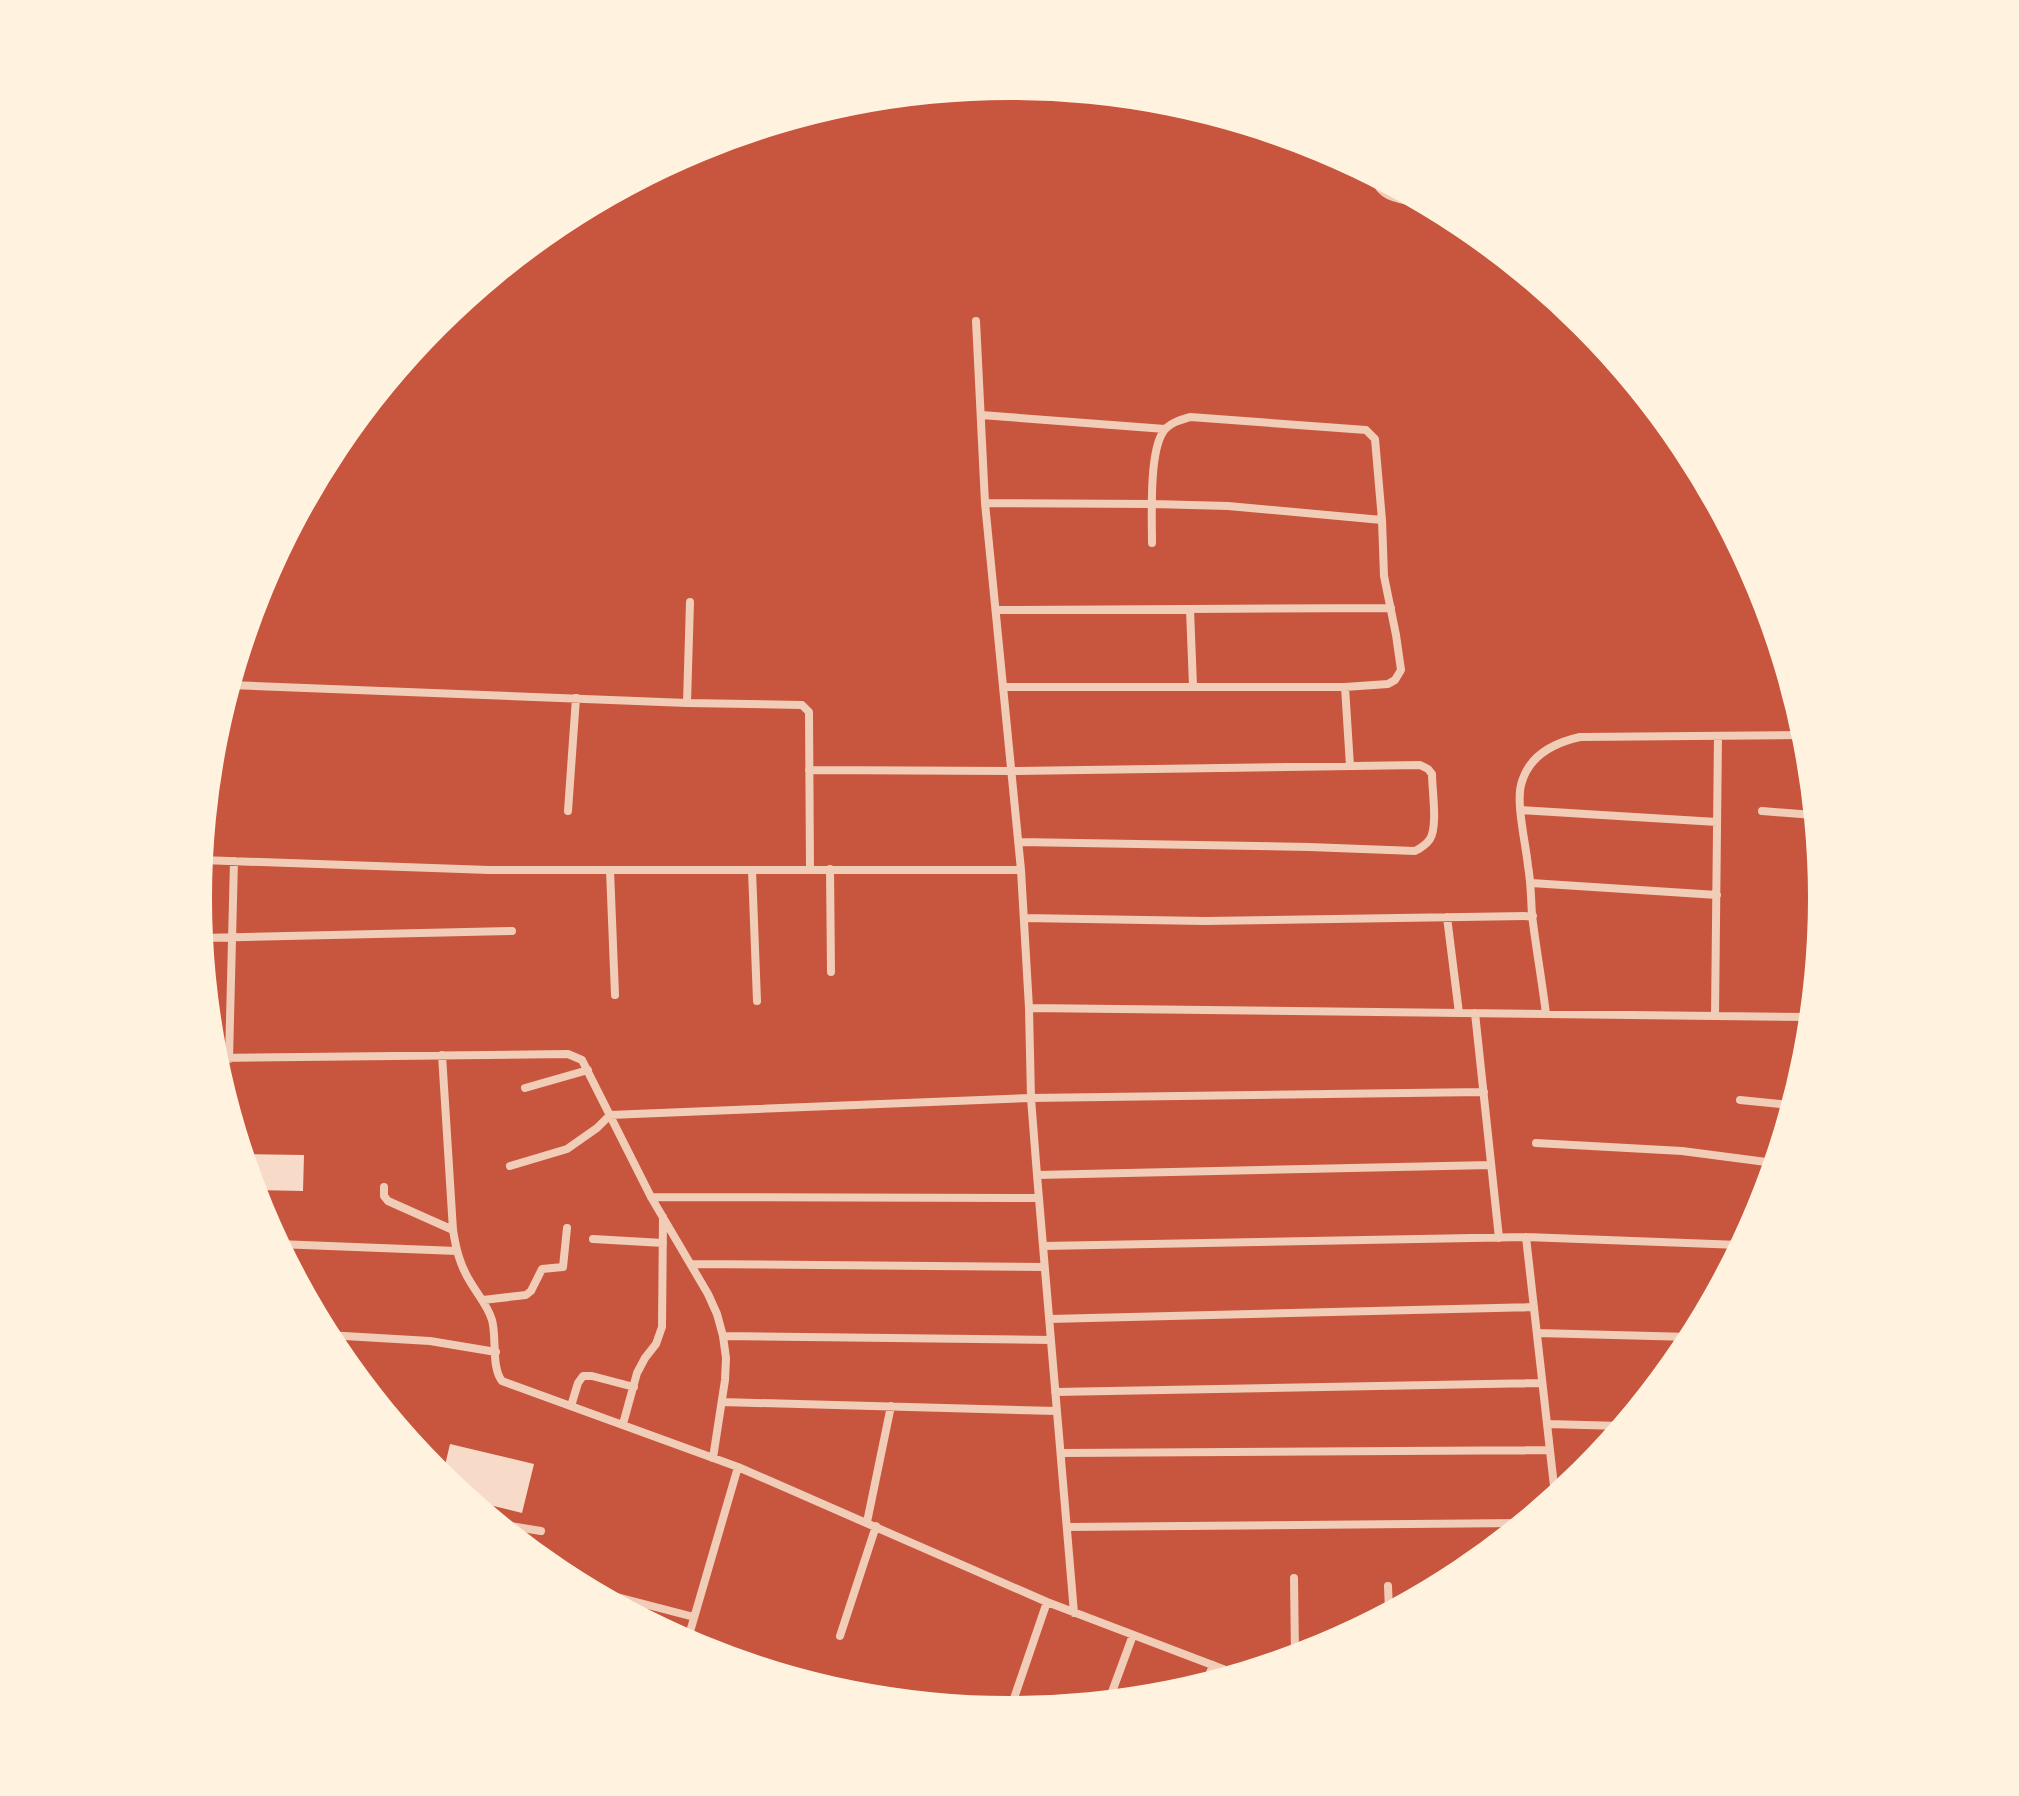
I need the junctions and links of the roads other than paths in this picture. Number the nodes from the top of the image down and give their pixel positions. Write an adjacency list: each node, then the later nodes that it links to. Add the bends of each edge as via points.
1 (976, 321): 2 (street)
2 (981, 415): 3 (street); 4 (street)
3 (1165, 429): 5 (street, via 1156,446); 6 (street, via 1190,417 1366,430 1375,439)
4 (985, 503): 5 (street); 11 (street)
5 (1153, 504): 6 (street); 7 (street)
6 (1382, 520): 9 (street)
7 (1152, 543)
8 (690, 602): 17 (street)
9 (1391, 608): 10 (street); 15 (street, via 1399,675 1388,684)
10 (1190, 609): 11 (street); 13 (street)
11 (996, 610): 14 (street)
12 (241, 685): 16 (street)
13 (1193, 686): 14 (street); 15 (street)
14 (1004, 687): 22 (street)
15 (1345, 687): 20 (street)
16 (576, 698): 17 (street); 24 (street)
17 (687, 703): 21 (street, via 802,705 809,712)
18 (1790, 735): 19 (street)
19 (1718, 736): 23 (street, via 1560,741 1529,765 1520,786); 27 (street)
20 (1350, 766): 22 (street); 28 (street, via 1428,769 1434,830 1424,847 1415,851)
21 (809, 770): 22 (street); 34 (street)
22 (1012, 771): 28 (street)
23 (1521, 810): 27 (street); 36 (street)
24 (568, 811)
25 (1762, 811): 26 (street)
26 (1803, 814)
27 (1717, 822): 37 (street)
28 (1019, 842): 35 (street)
29 (213, 860): 30 (street)
30 (234, 861): 32 (street); 43 (street)
31 (830, 869): 34 (street); 35 (street); 44 (street)
32 (610, 870): 33 (street); 45 (street)
33 (752, 870): 34 (street); 46 (street)
34 (810, 870)
35 (1021, 870): 40 (street)
36 (1531, 883): 37 (street); 38 (street)
37 (1717, 895): 51 (street)
38 (1533, 916): 39 (street); 50 (street)
39 (1447, 917): 40 (street); 48 (street)
40 (1024, 918): 47 (street)
41 (512, 931): 43 (street)
42 (213, 938): 43 (street)
43 (231, 938): 54 (street)
44 (831, 972)
45 (615, 995)
46 (757, 1001)
47 (1029, 1008): 48 (street); 58 (street)
48 (1459, 1013): 49 (street)
49 (1475, 1013): 50 (street); 57 (street)
50 (1546, 1014): 51 (street)
51 (1715, 1016): 52 (street)
52 (1798, 1017)
53 (442, 1055): 54 (street); 55 (street, via 568,1054 582,1060); 72 (street)
54 (229, 1059)
55 (588, 1070): 56 (street); 61 (street)
56 (525, 1088)
57 (1484, 1092): 58 (street); 64 (street)
58 (1031, 1098): 61 (street); 66 (street)
59 (1740, 1100): 60 (street)
60 (1780, 1104)
61 (610, 1115): 65 (street, via 567,1149); 68 (street)
62 (1536, 1143): 63 (street)
63 (1763, 1162)
64 (1491, 1165): 66 (street); 74 (street)
65 (510, 1166)
66 (1037, 1175): 69 (street)
67 (384, 1187): 72 (street, via 388,1201)
68 (651, 1197): 69 (street); 70 (street)
69 (1038, 1198): 79 (street)
70 (663, 1217): 76 (street); 81 (street)
71 (567, 1228): 83 (street, via 563,1267 542,1269 526,1295)
72 (453, 1230): 80 (street)
73 (1526, 1237): 74 (street); 78 (street); 84 (street)
74 (1499, 1238): 79 (street)
75 (593, 1239): 76 (street)
76 (663, 1243): 93 (street, via 662,1327)
77 (291, 1245): 80 (street)
78 (1728, 1245)
79 (1043, 1246): 82 (street)
80 (457, 1251): 83 (street)
81 (691, 1264): 82 (street); 88 (street)
82 (1044, 1267): 85 (street)
83 (483, 1300): 91 (street)
84 (1534, 1307): 85 (street); 86 (street)
85 (1049, 1319): 90 (street)
86 (1537, 1333): 89 (street); 92 (street)
87 (343, 1336): 91 (street, via 430,1341)
88 (723, 1336): 90 (street); 95 (street)
89 (1676, 1337)
90 (1051, 1340): 94 (street)
91 (496, 1352): 96 (street, via 498,1376 508,1384)
92 (1542, 1383): 94 (street); 100 (street)
93 (634, 1387): 96 (street, via 583,1376); 99 (street)
94 (1055, 1392): 98 (street)
95 (722, 1402): 97 (street); 104 (street)
96 (571, 1406): 99 (street)
97 (891, 1406): 98 (street); 108 (street)
98 (1057, 1411): 103 (street)
99 (623, 1424): 104 (street)
100 (1547, 1424): 101 (street); 102 (street)
101 (1608, 1426)
102 (1550, 1450): 103 (street); 106 (street)
103 (1061, 1453): 109 (street)
104 (713, 1458): 105 (street)
105 (738, 1467): 108 (street); 118 (street)
106 (1553, 1481)
107 (1505, 1523): 109 (street)
108 (872, 1524): 116 (street); 121 (street)
109 (1067, 1527): 117 (street)
110 (520, 1528): 111 (street)
111 (541, 1531)
112 (1294, 1578): 122 (street)
113 (1388, 1586): 114 (street)
114 (1389, 1600)
115 (633, 1601): 118 (street)
116 (1047, 1602): 117 (street); 127 (street)
117 (1074, 1613): 120 (street)
118 (694, 1617): 119 (street)
119 (691, 1629)
120 (1133, 1635): 123 (street); 126 (street)
121 (840, 1636)
122 (1295, 1643)
123 (1213, 1665): 124 (street); 125 (street)
124 (1220, 1668)
125 (1211, 1670)
126 (1113, 1689)
127 (1015, 1696)

